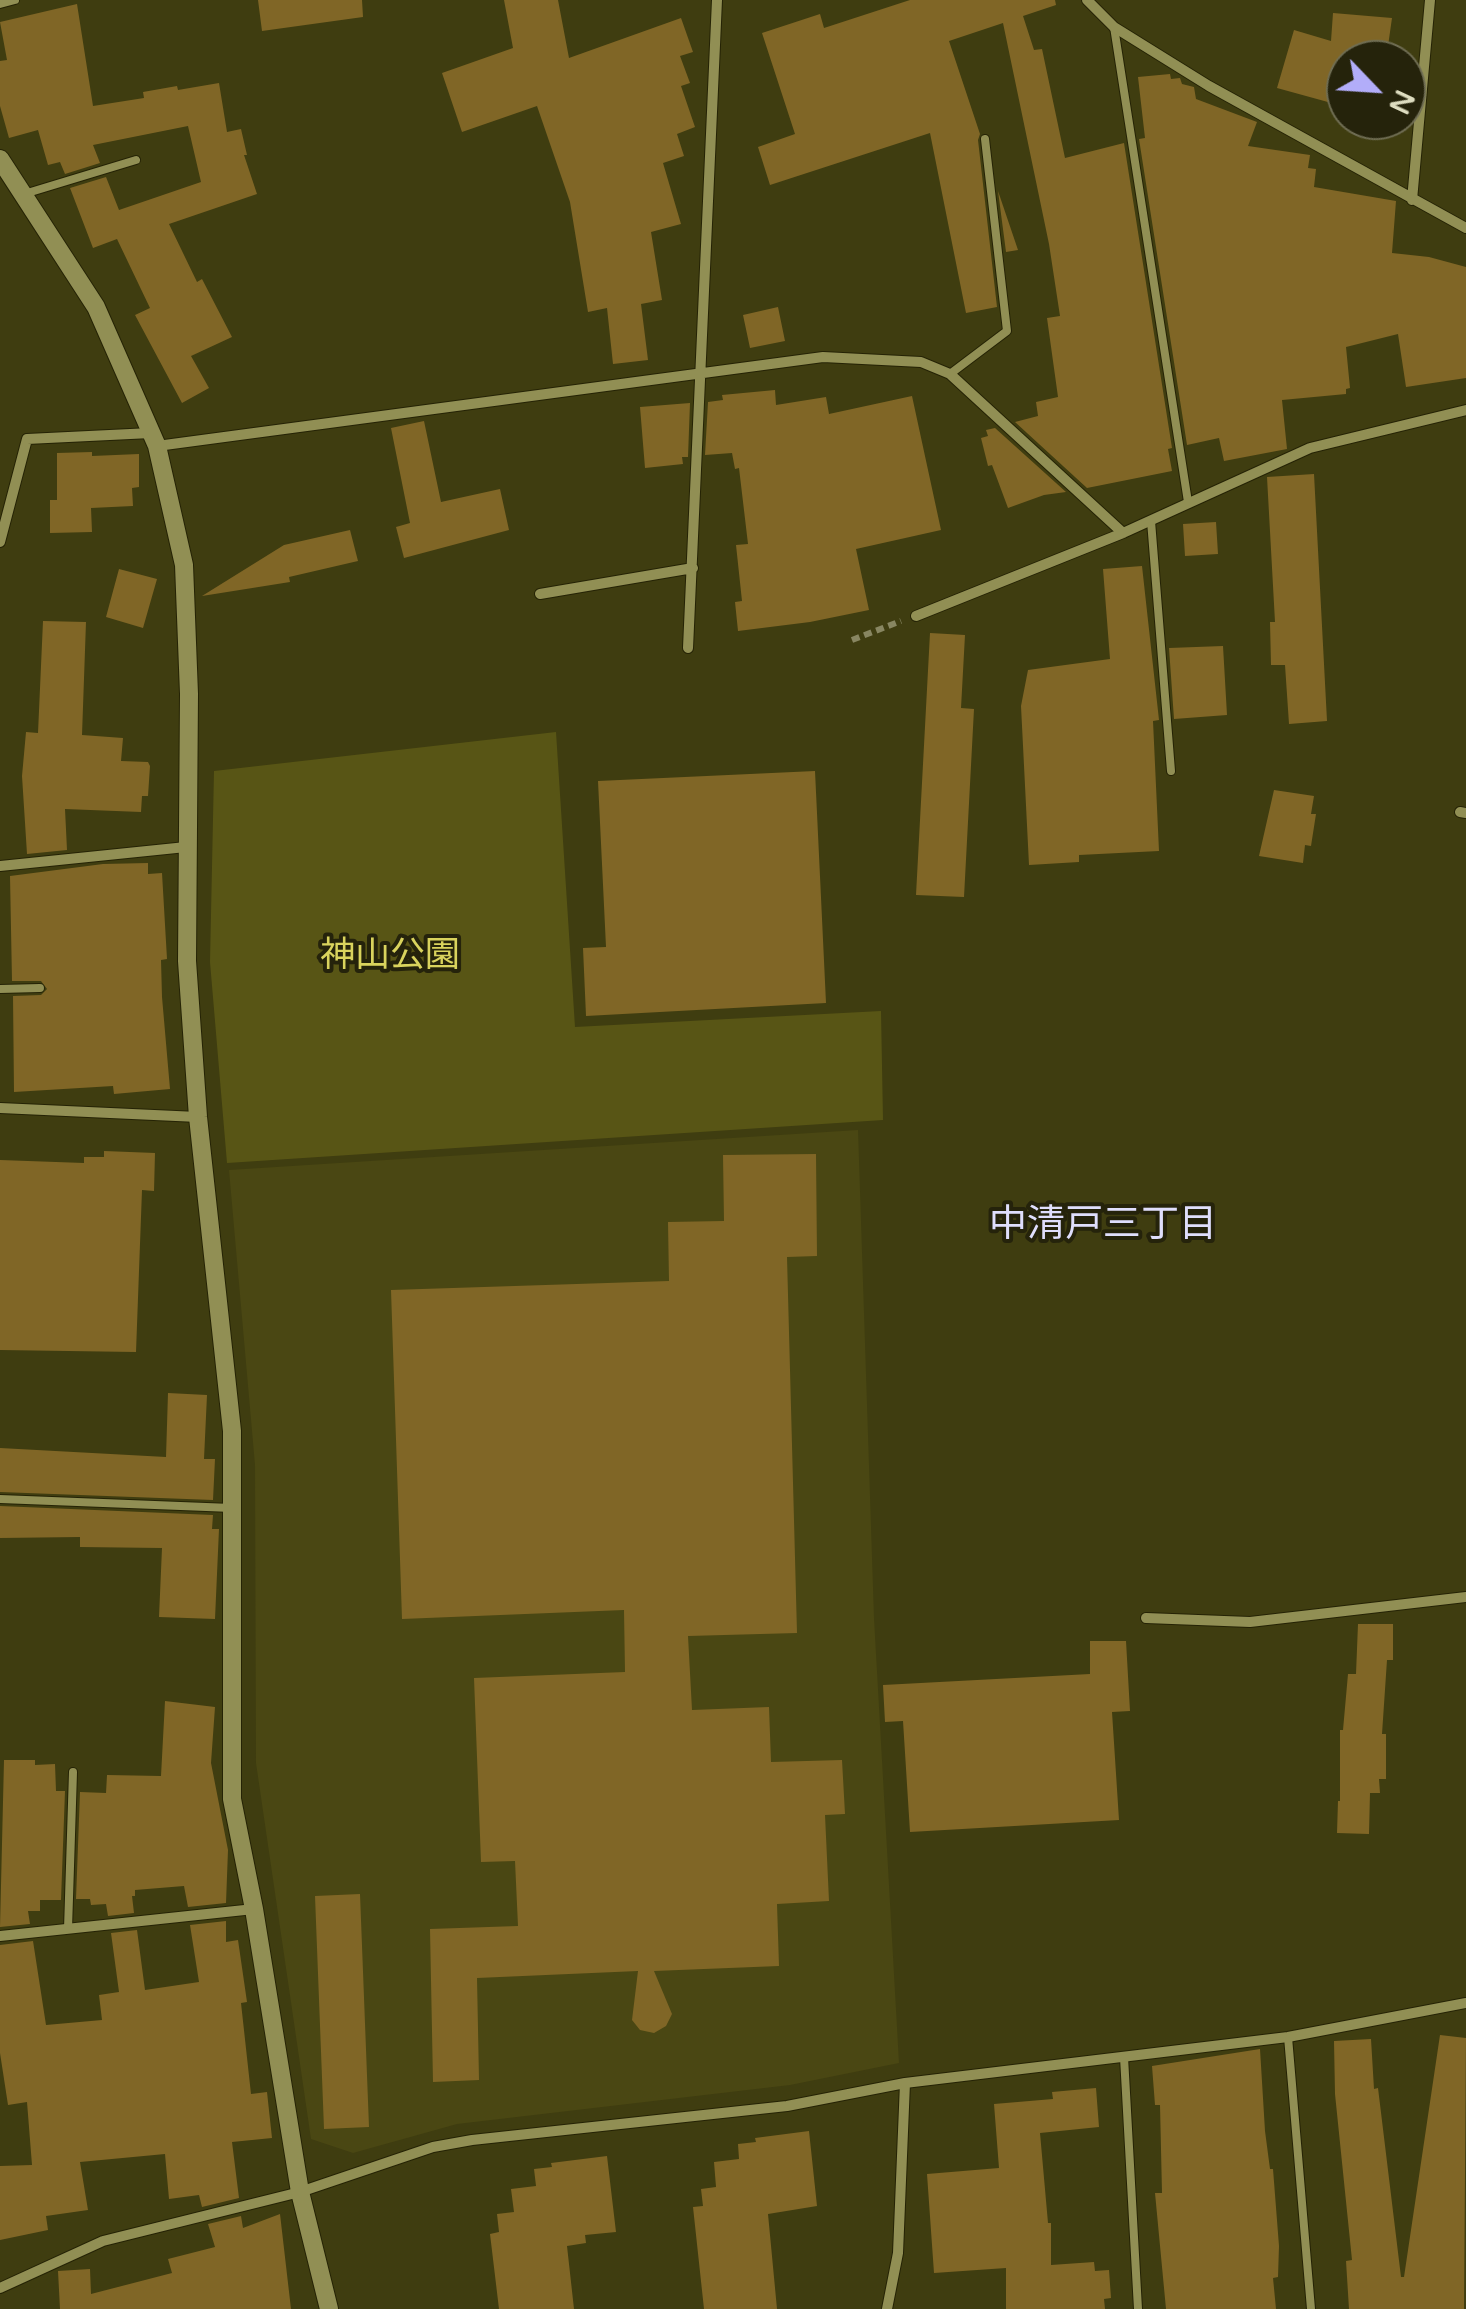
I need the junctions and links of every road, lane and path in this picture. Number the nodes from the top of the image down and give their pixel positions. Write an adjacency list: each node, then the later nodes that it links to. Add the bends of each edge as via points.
1 (14, 0): 5 (lane)
2 (717, 0): 13 (street)
3 (1087, 0): 6 (street)
4 (1430, 0): 11 (street)
5 (0, 4)
6 (1114, 26): 11 (street); 17 (lane)
7 (985, 140): 14 (lane, via 1007,331)
8 (0, 159): 10 (street)
9 (136, 160): 10 (lane)
10 (24, 194): 16 (street, via 96,307)
11 (1412, 200): 12 (street)
12 (1466, 228)
13 (703, 374): 14 (street, via 823,357 920,362); 16 (street); 21 (street)
14 (950, 374): 19 (street)
15 (1466, 410): 17 (street, via 1310,448)
16 (154, 439): 20 (street, via 27,438); 27 (street, via 184,566)
17 (1188, 502): 18 (street)
18 (1151, 521): 19 (street); 26 (lane)
19 (1123, 533): 23 (street)
20 (0, 542)
21 (693, 568): 22 (street); 25 (street)
22 (540, 594)
23 (916, 616): 24 (path)
24 (852, 640)
25 (688, 648)
26 (1171, 771)
27 (186, 847): 28 (street); 32 (street)
28 (0, 866)
29 (40, 988): 30 (lane)
30 (0, 990)
31 (0, 1108): 32 (street)
32 (198, 1116): 34 (street, via 232,1431)
33 (0, 1499): 34 (lane)
34 (232, 1508): 38 (street, via 232,1799)
35 (1466, 1597): 36 (street, via 1250,1622)
36 (1146, 1618)
37 (73, 1772): 39 (lane)
38 (254, 1909): 39 (street); 45 (street)
39 (68, 1929): 40 (street)
40 (0, 1936)
41 (1466, 2003): 42 (street)
42 (1288, 2036): 43 (street); 50 (lane)
43 (1124, 2057): 44 (street); 49 (lane)
44 (905, 2083): 45 (street, via 787,2106 472,2140); 48 (street, via 898,2253)
45 (300, 2192): 46 (street, via 102,2241); 47 (street)
46 (0, 2288)
47 (329, 2309)
48 (886, 2309)
49 (1138, 2309)
50 (1311, 2309)

